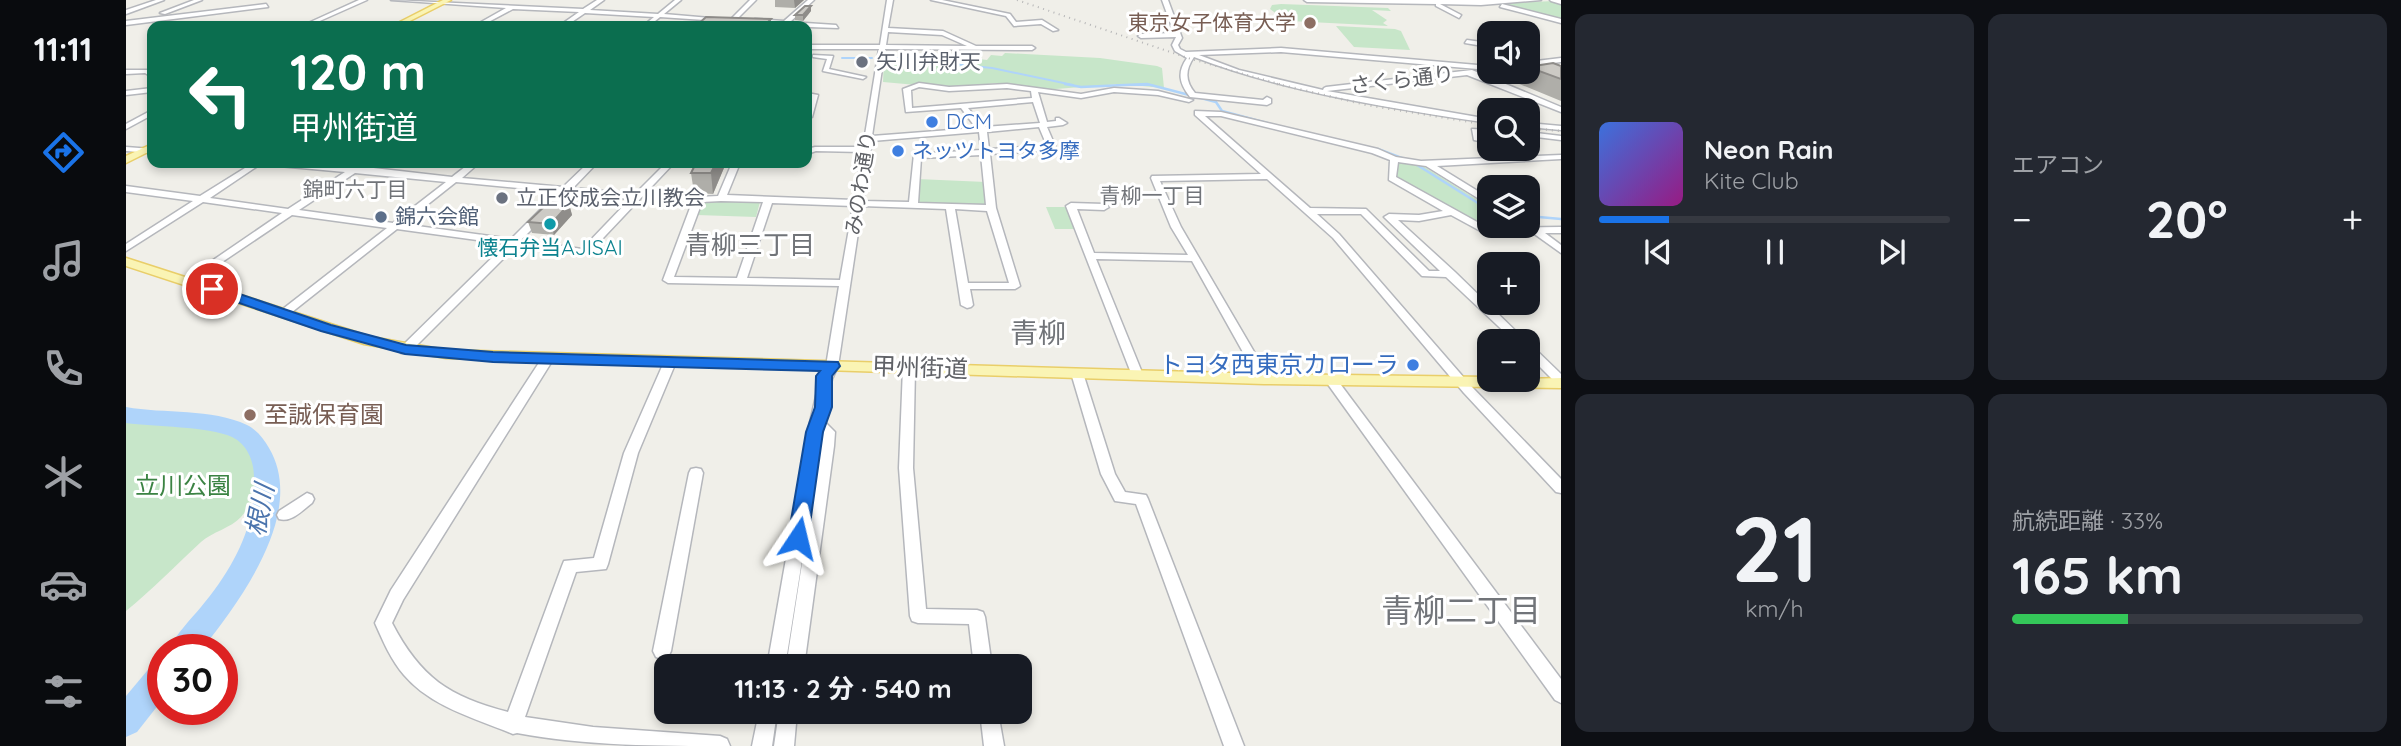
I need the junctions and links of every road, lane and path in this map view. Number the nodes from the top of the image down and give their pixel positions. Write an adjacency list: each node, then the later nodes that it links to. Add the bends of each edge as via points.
1 (161, 0): 25 (street)
2 (199, 0): 38 (street)
3 (364, 0): 30 (street)
4 (394, 0): 16 (street)
5 (524, 0): 23 (street)
6 (601, 0): 24 (street)
7 (678, 0): 26 (street)
8 (753, 0): 28 (street)
9 (811, 0): 36 (street)
10 (891, 0): 43 (street, みのわ通り)
11 (934, 0): 44 (street, via 1008,15 1014,24 1042,22)
12 (1165, 0): 45 (street)
13 (1307, 0): 17 (street)
14 (1538, 0): 21 (street)
15 (1553, 0): 18 (street)
16 (445, 1): 23 (street); 31 (main road)
17 (1335, 1): 19 (street)
18 (1561, 1)
19 (1438, 2): 21 (street); 27 (street)
20 (274, 3): 22 (street)
21 (1491, 3): 37 (street)
22 (266, 6): 29 (street); 38 (street)
23 (512, 7): 24 (street); 32 (street)
24 (584, 11): 26 (street); 33 (street)
25 (126, 12)
26 (659, 16): 28 (street); 34 (street)
27 (1459, 16)
28 (733, 20): 35 (street)
29 (228, 21)
30 (316, 21)
31 (405, 21)
32 (486, 21)
33 (569, 21)
34 (652, 21)
35 (743, 21)
36 (787, 21)
37 (1561, 21)
38 (137, 22): 39 (street)
39 (126, 26): 42 (street)
40 (812, 26): 41 (street)
41 (836, 27)
42 (147, 28)
43 (886, 30): 50 (street, みのわ通り); 52 (street, via 943,33)
44 (1055, 30)
45 (1178, 35): 46 (street); 53 (street, via 1175,45)
46 (1141, 36)
47 (1467, 42): 48 (street)
48 (1477, 43)
49 (812, 47): 50 (street)
50 (883, 48): 52 (street); 83 (street, みのわ通り)
51 (1032, 48): 52 (street)
52 (979, 49)
53 (1186, 53): 57 (street, via 1280,50); 66 (street); 69 (street, via 1191,57 1182,78)
54 (812, 55): 63 (street, via 831,57 825,70)
55 (1561, 60): 56 (street)
56 (1540, 62)
57 (1477, 68)
58 (147, 71): 60 (street)
59 (1477, 71): 61 (street, さくら通り)
60 (126, 72)
61 (1466, 72): 66 (street, さくら通り); 72 (street)
62 (1540, 75): 64 (street)
63 (863, 76)
64 (1561, 77)
65 (147, 91): 67 (street)
66 (1315, 91): 75 (street)
67 (126, 93)
68 (1035, 95): 69 (street, via 1081,96 1114,90); 71 (street); 71 (street, via 991,85 907,89 909,110); 76 (street)
69 (1191, 97): 70 (street, via 1267,103); 73 (street, via 1189,108)
70 (1267, 99)
71 (963, 106): 80 (street)
72 (1561, 110)
73 (1198, 113): 92 (street, via 1253,121); 104 (street)
74 (147, 115): 78 (street)
75 (1477, 119)
76 (1042, 124): 80 (street); 89 (street, via 1052,148)
77 (1540, 126): 79 (street)
78 (126, 127)
79 (1561, 128)
80 (983, 129): 83 (street); 89 (street)
81 (1540, 135): 82 (street)
82 (1561, 138)
83 (868, 139): 88 (street, みのわ通り)
84 (126, 149): 85 (street)
85 (147, 149)
86 (147, 150): 93 (main road)
87 (812, 150): 88 (street)
88 (866, 150): 113 (street, みのわ通り)
89 (985, 150): 114 (street, via 917,156); 117 (street)
90 (1561, 156): 91 (street)
91 (1540, 157)
92 (1394, 159): 95 (street); 120 (street, via 1392,178)
93 (126, 160)
94 (1477, 160): 95 (street)
95 (1425, 164): 108 (street)
96 (250, 168): 111 (street)
97 (334, 168): 103 (street)
98 (360, 168): 103 (street)
99 (469, 168): 105 (street)
100 (588, 168): 107 (street)
101 (665, 168): 109 (street)
102 (734, 168): 110 (street)
103 (356, 170): 105 (street); 118 (street)
104 (1268, 176): 119 (street); 130 (street, via 1155,178)
105 (455, 179): 107 (street); 121 (street)
106 (126, 189): 111 (street)
107 (565, 190): 109 (street); 126 (street)
108 (1477, 195)
109 (636, 197): 126 (street, via 584,252)
110 (721, 198): 112 (street); 133 (street, via 698,200 668,280)
111 (201, 200): 118 (street); 127 (street)
112 (768, 200): 113 (street); 133 (street)
113 (858, 203): 114 (street); 135 (street, みのわ通り)
114 (913, 205): 115 (street)
115 (950, 206): 117 (street); 136 (street)
116 (1104, 207): 129 (street, via 1071,206)
117 (991, 208): 136 (street, via 1015,286)
118 (289, 211): 121 (street); 134 (street)
119 (1311, 211): 132 (street, via 1363,211 1426,274); 150 (street)
120 (1451, 212): 122 (street); 132 (street, via 1389,217)
121 (396, 227): 126 (street); 138 (street)
122 (1477, 227)
123 (1540, 229): 124 (street)
124 (1561, 230)
125 (1540, 235): 128 (street)
126 (513, 242): 140 (street)
127 (126, 248)
128 (1561, 250)
129 (1090, 256): 130 (street); 147 (street)
130 (1195, 258): 148 (street)
131 (126, 261): 134 (main road, 甲州街道)
132 (1451, 274): 139 (street)
133 (741, 281): 135 (street)
134 (188, 282): 138 (main road, 甲州街道)
135 (845, 283): 144 (street, みのわ通り)
136 (964, 286): 137 (street)
137 (967, 305)
138 (283, 314): 140 (main road, 甲州街道)
139 (1508, 329)
140 (405, 350): 141 (main road, 甲州街道)
141 (548, 358): 143 (main road, 甲州街道); 166 (street, via 383,623 404,661 424,682 449,699)
142 (1540, 361): 151 (street)
143 (670, 362): 144 (main road, 甲州街道); 166 (street, via 631,453 600,564 570,566)
144 (832, 366): 145 (main road, 甲州街道); 152 (street, via 824,376 823,407)
145 (909, 368): 146 (main road, 甲州街道); 161 (street, via 906,468 918,617 977,617)
146 (1077, 373): 147 (main road, 甲州街道); 171 (street, via 1108,474 1120,497 1141,499)
147 (1137, 375): 148 (main road, 甲州街道)
148 (1264, 379): 149 (main road, 甲州街道)
149 (1331, 380): 150 (main road, 甲州街道); 162 (street)
150 (1463, 381): 151 (main road, 甲州街道); 154 (street)
151 (1561, 382)
152 (817, 422): 156 (street, via 828,432)
153 (696, 473): 158 (street)
154 (1561, 488)
155 (307, 499): 157 (street)
156 (809, 513): 159 (street); 160 (street)
157 (284, 515)
158 (662, 650)
159 (779, 654)
160 (796, 654)
161 (981, 654)
162 (1561, 694)
163 (766, 724): 168 (street)
164 (787, 724): 169 (street)
165 (991, 724): 170 (street)
166 (513, 725): 167 (street, via 602,739)
167 (720, 746)
168 (762, 746)
169 (784, 746)
170 (994, 746)
171 (1234, 746)

